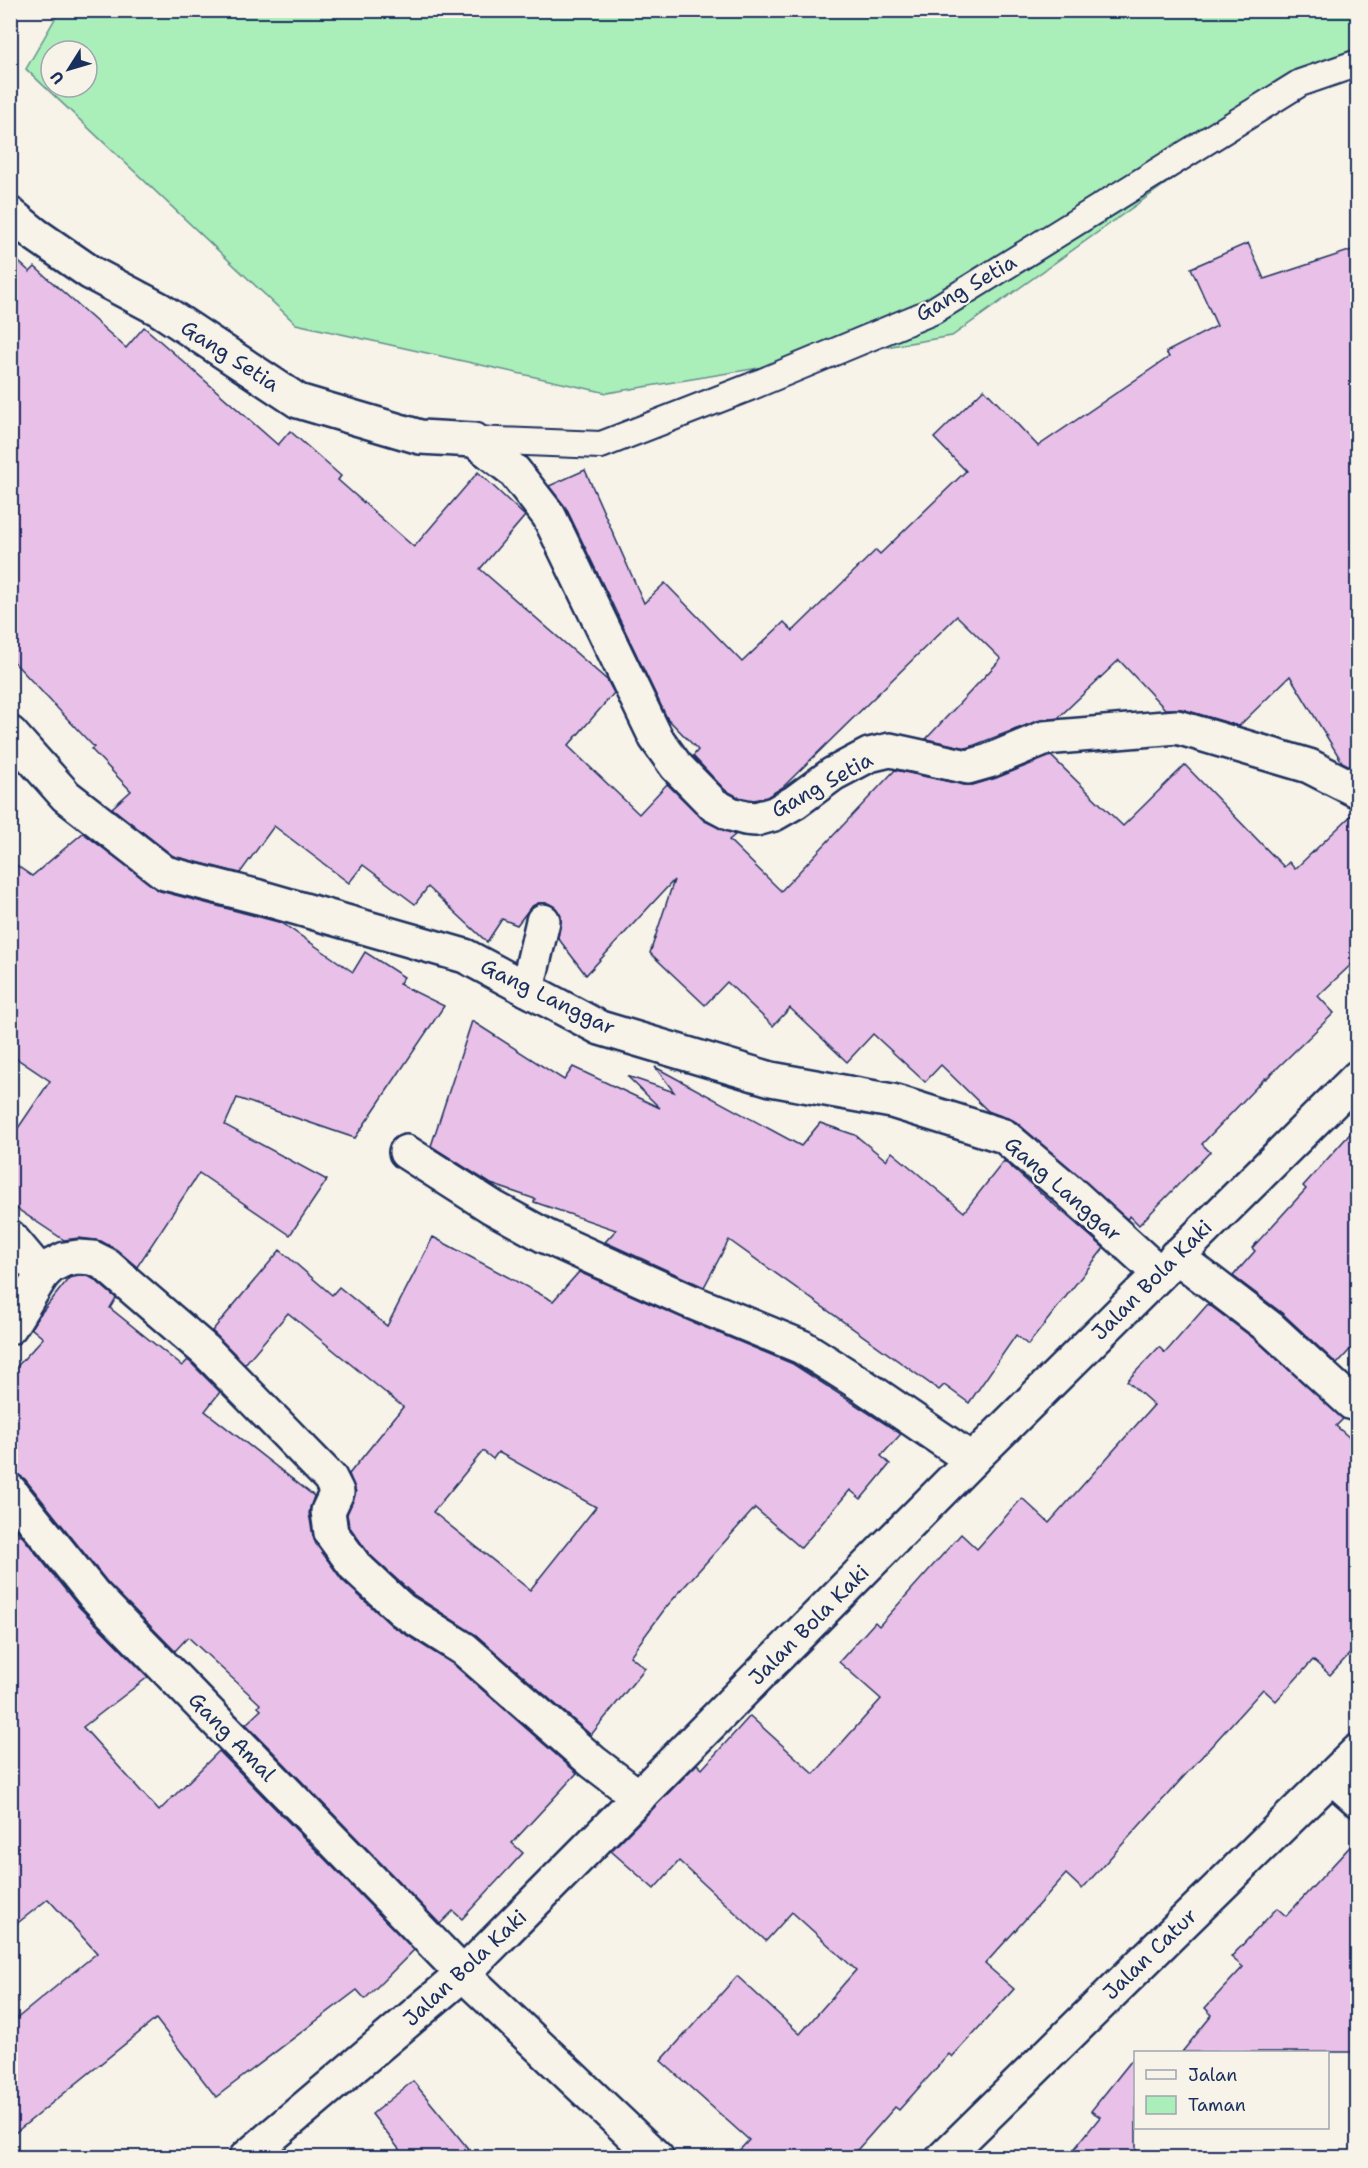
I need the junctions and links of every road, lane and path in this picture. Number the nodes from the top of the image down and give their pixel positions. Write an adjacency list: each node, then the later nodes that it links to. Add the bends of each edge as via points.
1 (1358, 63): 3 (lane, Gang Setia, via 1300,83 933,311 601,445)
2 (10, 214): 3 (street, Gang Setia, via 91,273 159,309 298,401 420,437)
3 (474, 440): 5 (street, Gang Setia, via 514,471 549,516 656,738 707,798 730,814 756,819 774,814 833,774 869,755 890,750 968,766 1044,738 1177,727 1309,766)
4 (10, 733): 7 (street, Gang Langgar, via 66,796 165,873 465,956)
5 (1358, 791)
6 (543, 921): 7 (street)
7 (527, 989): 11 (street, Gang Langgar, via 600,1028 771,1079 892,1101 1004,1136)
8 (1358, 1077): 11 (street, Jalan Bola Kaki)
9 (406, 1152): 15 (street, via 545,1236 802,1347)
10 (10, 1238): 12 (street)
11 (1167, 1265): 14 (street, Gang Langgar, via 1269,1327); 15 (street, Jalan Bola Kaki)
12 (42, 1275): 13 (street); 19 (street, via 66,1259 93,1258 120,1276 207,1351 330,1478 337,1492 328,1511 331,1533 355,1566 402,1610 464,1649)
13 (10, 1327)
14 (1352, 1403)
15 (972, 1460): 19 (street, Jalan Bola Kaki)
16 (10, 1491): 21 (street, Gang Amal, via 94,1595)
17 (1358, 1751): 18 (street, Jalan Catur)
18 (1332, 1777): 20 (street); 24 (street, Jalan Catur)
19 (639, 1797): 21 (street, Jalan Bola Kaki)
20 (1358, 1800)
21 (463, 1974): 22 (street, Jalan Bola Kaki); 23 (street, Gang Amal)
22 (246, 2157)
23 (657, 2157)
24 (943, 2157)

